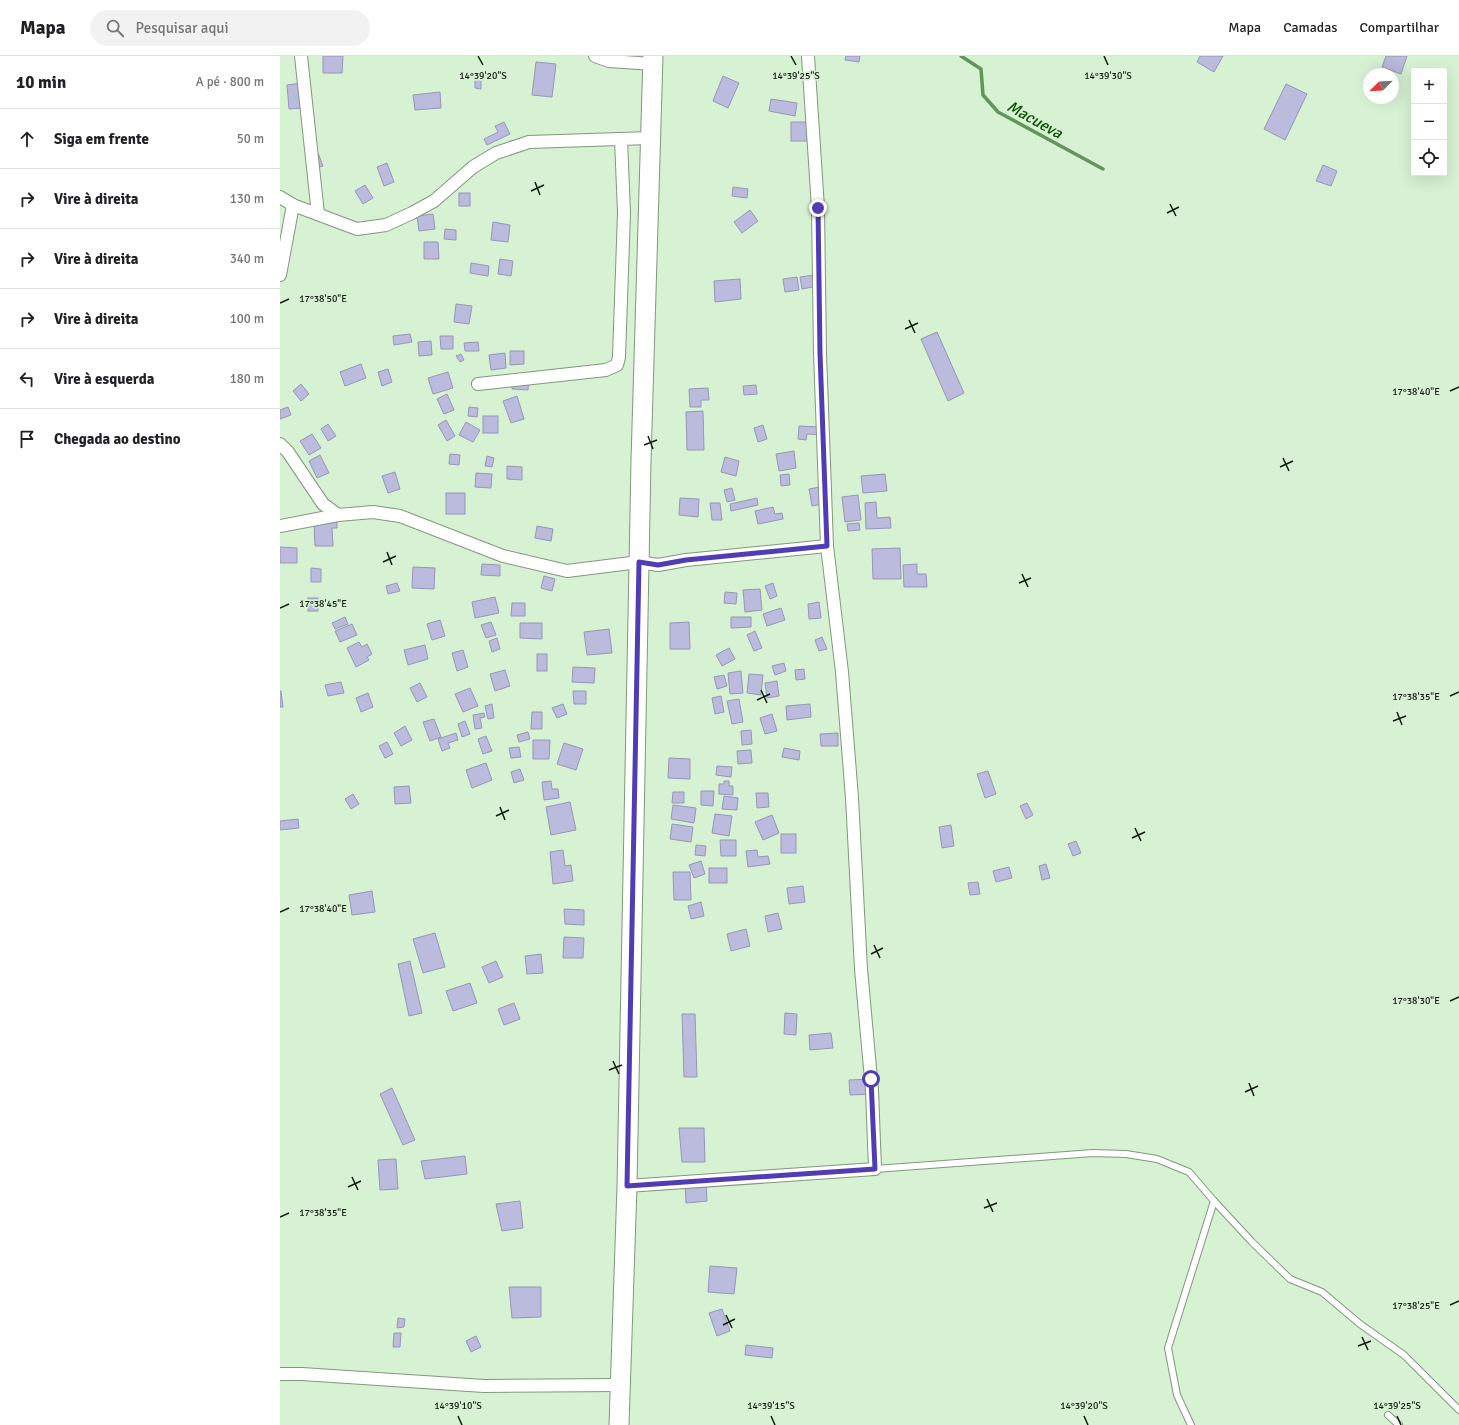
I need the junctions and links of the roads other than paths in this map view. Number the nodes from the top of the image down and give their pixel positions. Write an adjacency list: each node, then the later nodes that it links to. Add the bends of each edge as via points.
1 (301, 56): 9 (street)
2 (595, 56): 4 (street, via 609,61)
3 (808, 56): 15 (street, via 818,208)
4 (653, 60): 5 (main road)
5 (650, 138): 6 (street); 16 (main road)
6 (621, 140): 9 (street, via 528,142 496,153 473,167 434,201 386,225 357,230); 11 (street, via 624,212 620,357 617,365 606,370)
7 (280, 197): 8 (street)
8 (293, 204): 9 (street); 10 (street)
9 (318, 214)
10 (280, 275)
11 (478, 384)
12 (280, 444): 13 (street, via 323,504)
13 (338, 515): 14 (street); 16 (street, via 373,512 400,516 503,556 567,571)
14 (280, 526)
15 (827, 546): 16 (street, via 658,565); 17 (street, via 842,672 852,790)
16 (639, 562): 18 (main road)
17 (875, 1169): 18 (street); 19 (lane, via 1093,1153 1126,1154 1157,1159 1189,1172)
18 (627, 1186): 21 (main road)
19 (1214, 1201): 22 (lane, via 1290,1279 1322,1292 1360,1324 1404,1355); 25 (lane, via 1168,1348 1177,1395)
20 (280, 1374): 21 (street, via 484,1386)
21 (620, 1385): 24 (main road)
22 (1459, 1410)
23 (1388, 1415): 26 (lane)
24 (618, 1425)
25 (1191, 1425)
26 (1399, 1425)

